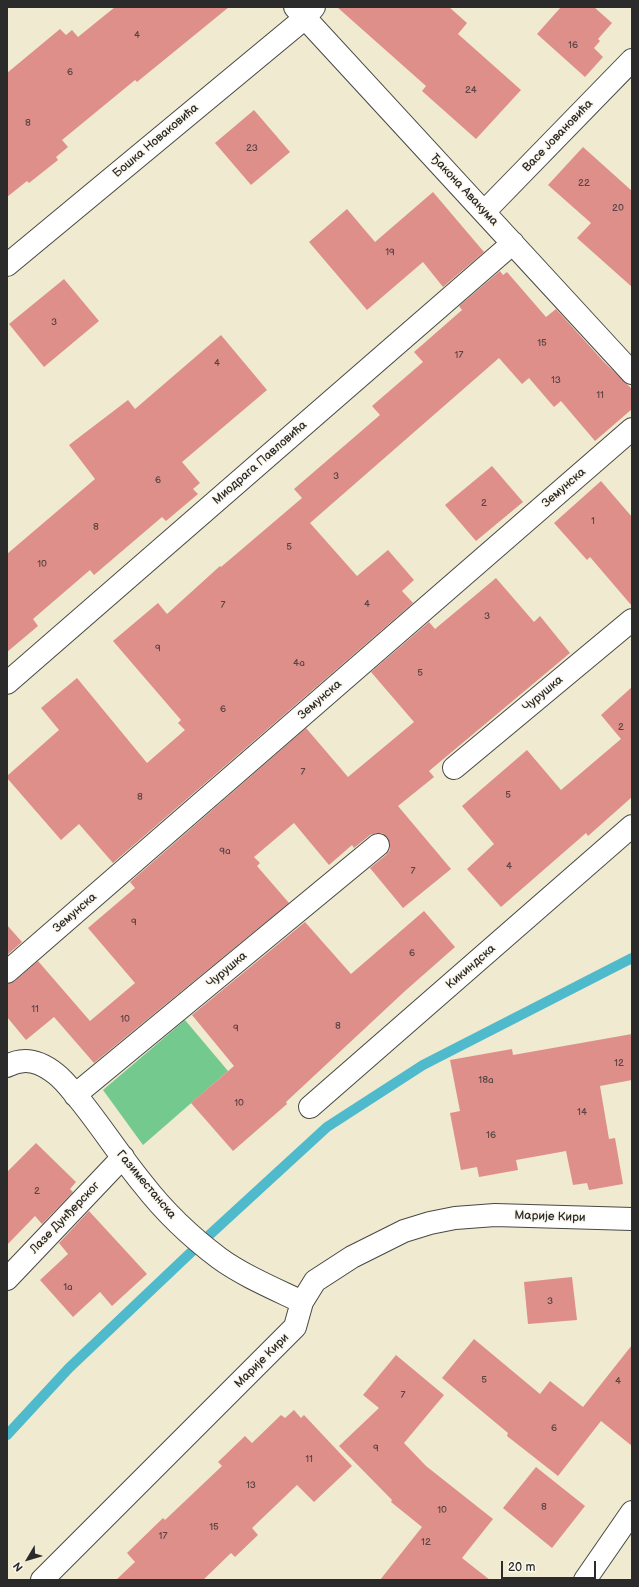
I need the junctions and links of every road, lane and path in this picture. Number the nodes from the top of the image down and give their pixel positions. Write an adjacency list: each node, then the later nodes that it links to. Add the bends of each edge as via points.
1 (305, 11): 3 (street, Ђакона Авакума); 5 (street, Бошка Новаковића)
2 (632, 60): 3 (street, Васе Јовановића)
3 (484, 212): 4 (street, Ђакона Авакума)
4 (513, 243): 6 (street, Ђакона Авакума); 9 (street, Миодрага Павловића)
5 (7, 265)
6 (632, 373)
7 (632, 429): 13 (street, Земунска)
8 (632, 620): 10 (street, Чурушка)
9 (7, 683)
10 (454, 768)
11 (632, 826): 16 (street, Кикиндска)
12 (378, 845): 15 (street, Чурушка)
13 (7, 972)
14 (7, 1066): 15 (street, Газиместанска, via 16,1061 26,1060 41,1064 57,1075)
15 (75, 1095): 17 (street, Газиместанска)
16 (310, 1107)
17 (123, 1157): 19 (street, Лазе Дунђерског); 20 (street, Газиместанска, via 176,1221 219,1258)
18 (632, 1219): 20 (street, Марије Кири, via 495,1215 430,1223 404,1231 352,1257 316,1281)
19 (7, 1279)
20 (302, 1302): 22 (street, Марије Кири, via 296,1327)
21 (632, 1512): 23 (street)
22 (42, 1580)
23 (585, 1580)

